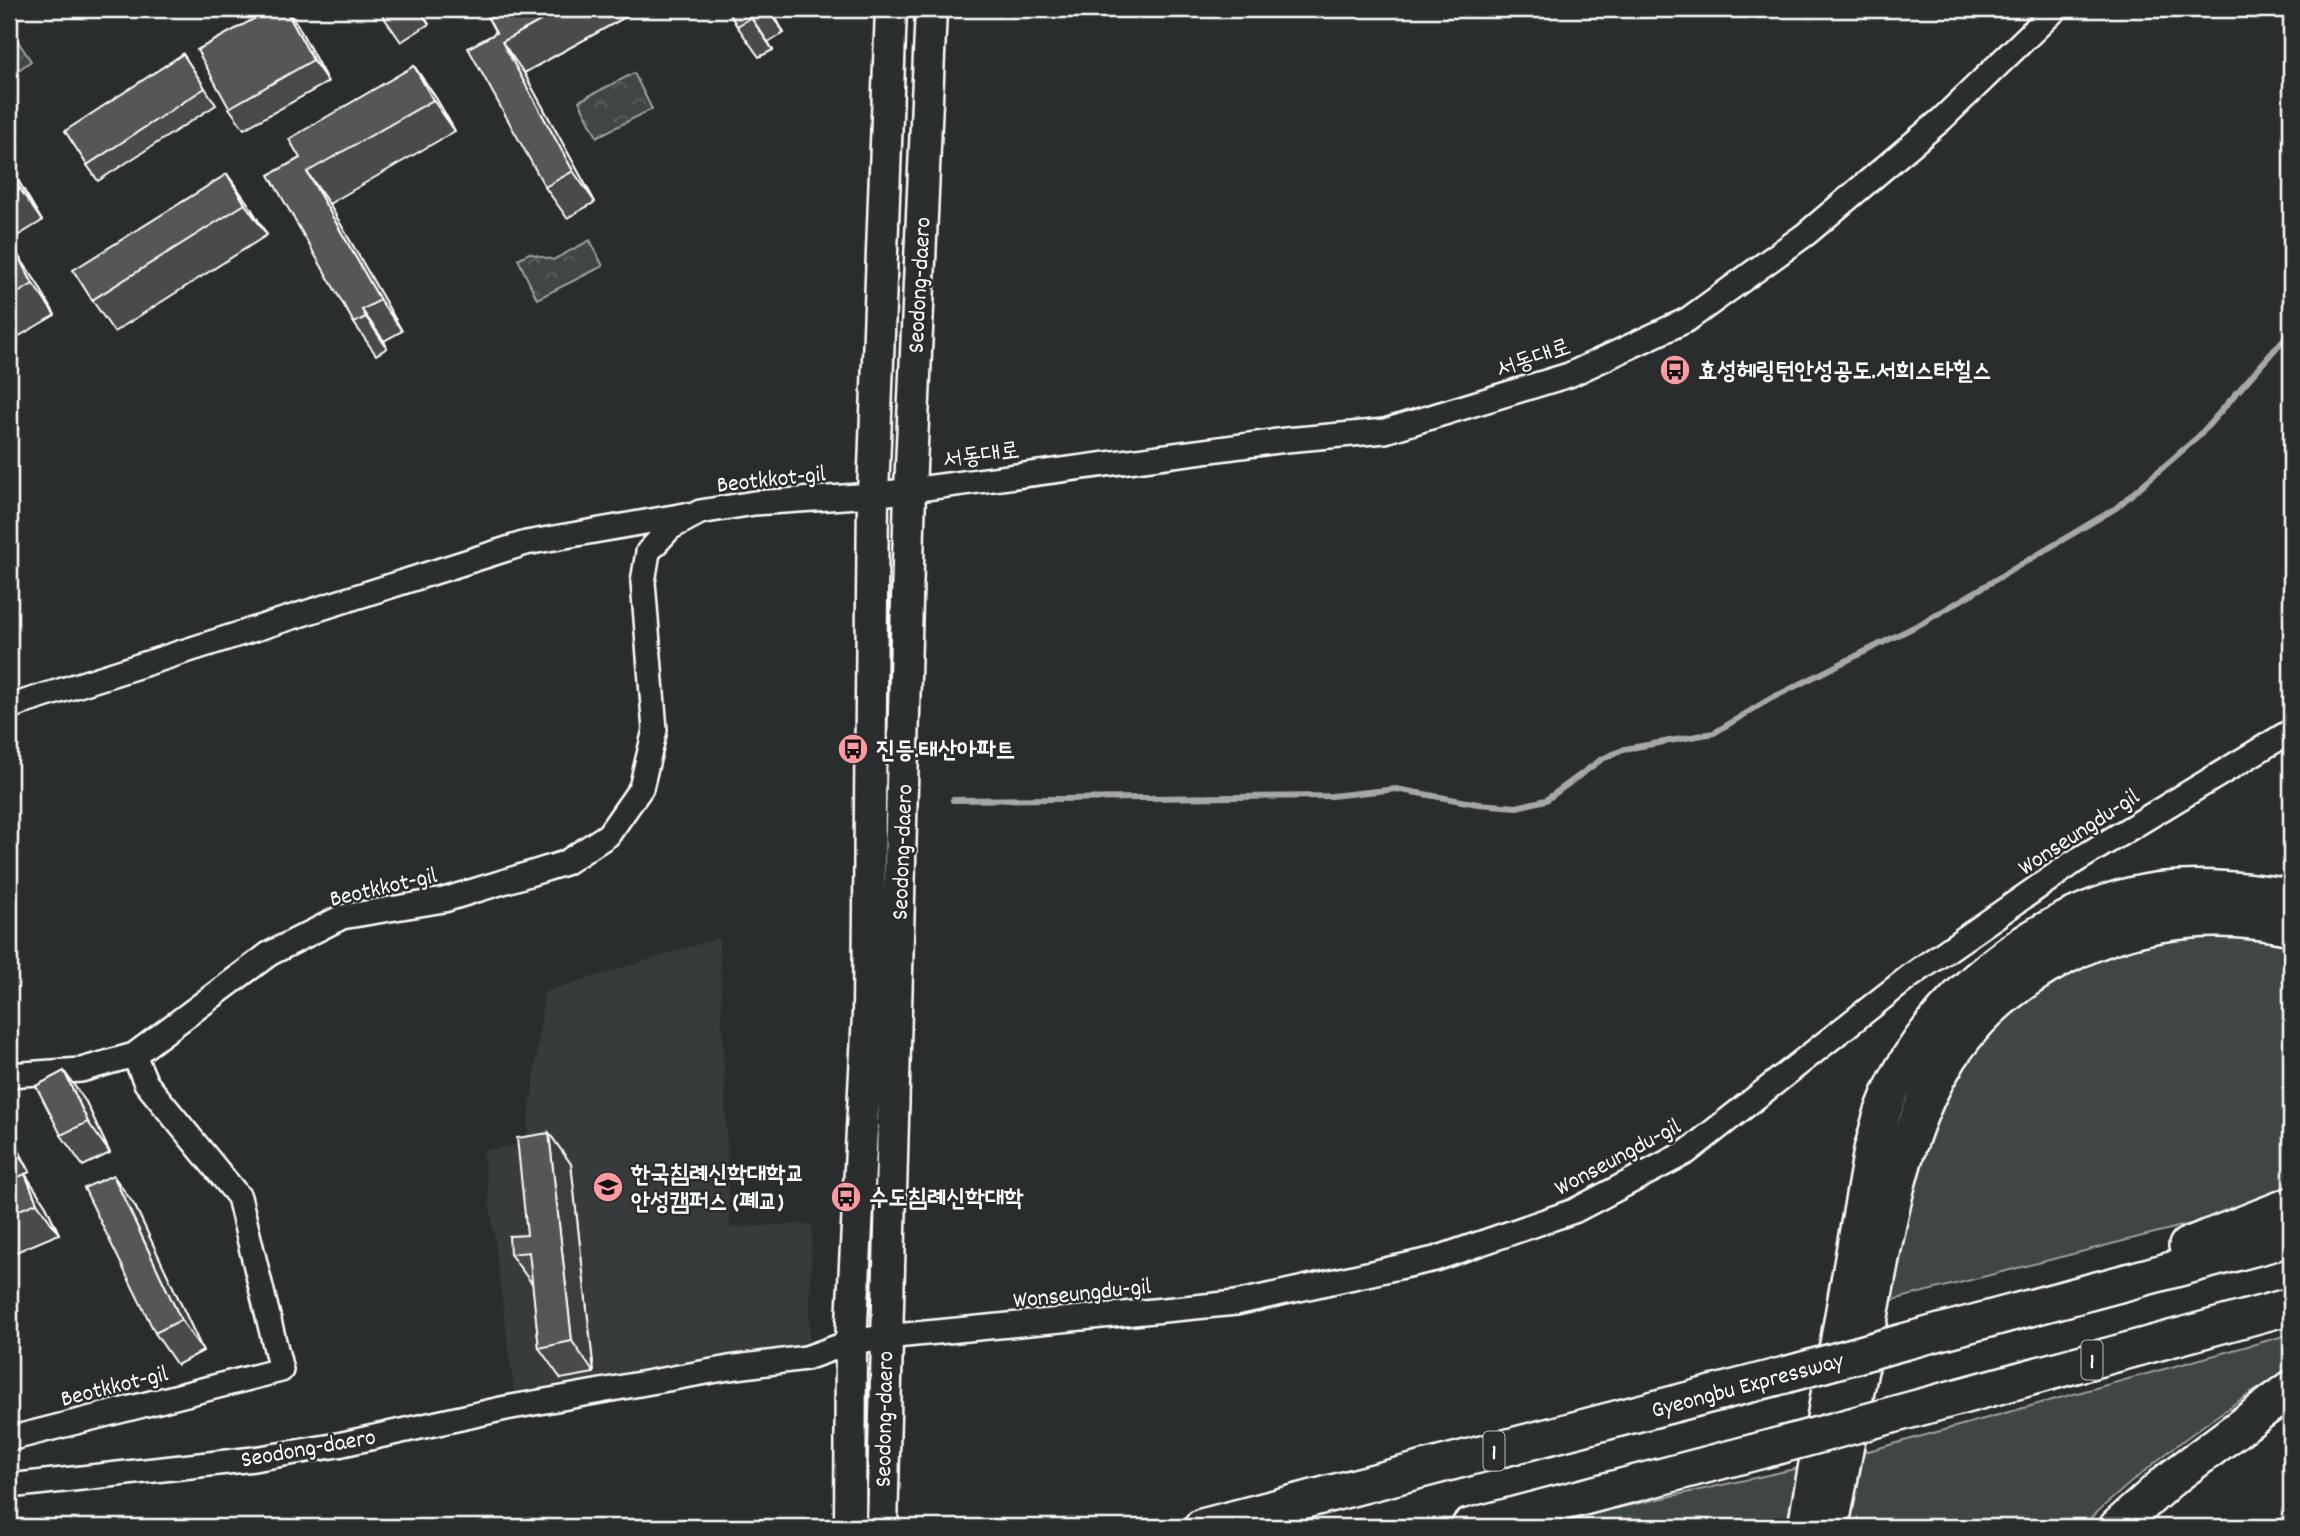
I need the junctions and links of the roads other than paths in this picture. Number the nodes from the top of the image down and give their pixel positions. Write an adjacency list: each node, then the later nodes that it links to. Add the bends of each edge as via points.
1 (891, 9): 5 (main road, Seodong-daero)
2 (931, 9): 4 (main road, Seodong-daero)
3 (2056, 9): 4 (street, 서동대로, via 1942,118 1806,234 1687,320 1569,375 1385,431)
4 (910, 490): 5 (street, Beotkkot-gil); 17 (main road, Seodong-daero)
5 (873, 495): 6 (street, Beotkkot-gil, via 754,503); 18 (main road, Seodong-daero, via 868,1014)
6 (700, 512): 7 (street, via 526,543); 11 (street, Beotkkot-gil, via 670,528 648,552 643,582 655,730 640,788 608,835 565,863 444,900 342,917 269,954)
7 (9, 707)
8 (2291, 731): 17 (street, Wonseungdu-gil, via 2074,862 1920,969 1687,1152 1574,1211 1435,1259 1236,1303)
9 (2291, 897): 26 (highway, via 2226,888 2162,890 2101,905 2055,925 2007,955 1954,1001 1912,1055 1881,1118)
10 (2291, 927): 27 (highway, via 2202,920 2144,925 2095,942 2039,971 2014,987 1969,1032 1930,1091 1905,1149)
11 (134, 1055): 12 (street, via 81,1070); 20 (street, Beotkkot-gil, via 146,1083 239,1197 281,1370)
12 (9, 1075)
13 (2291, 1205): 15 (highway)
14 (2291, 1238): 15 (highway, Gyeongbu Expressway / 1)
15 (2034, 1305): 24 (highway, Gyeongbu Expressway / 1, bridge)
16 (2291, 1306): 25 (highway, 1, bridge)
17 (885, 1337): 18 (street, Wonseungdu-gil); 23 (main road, Seodong-daero)
18 (851, 1342): 21 (street, Seodong-daero, via 806,1358 506,1408 338,1445 254,1459); 22 (main road, Seodong-daero)
19 (2291, 1389): 28 (highway, via 2168,1481)
20 (9, 1439)
21 (9, 1486)
22 (850, 1527)
23 (882, 1527)
24 (1202, 1527)
25 (1469, 1527)
26 (1805, 1527)
27 (1830, 1527)
28 (2117, 1527)

